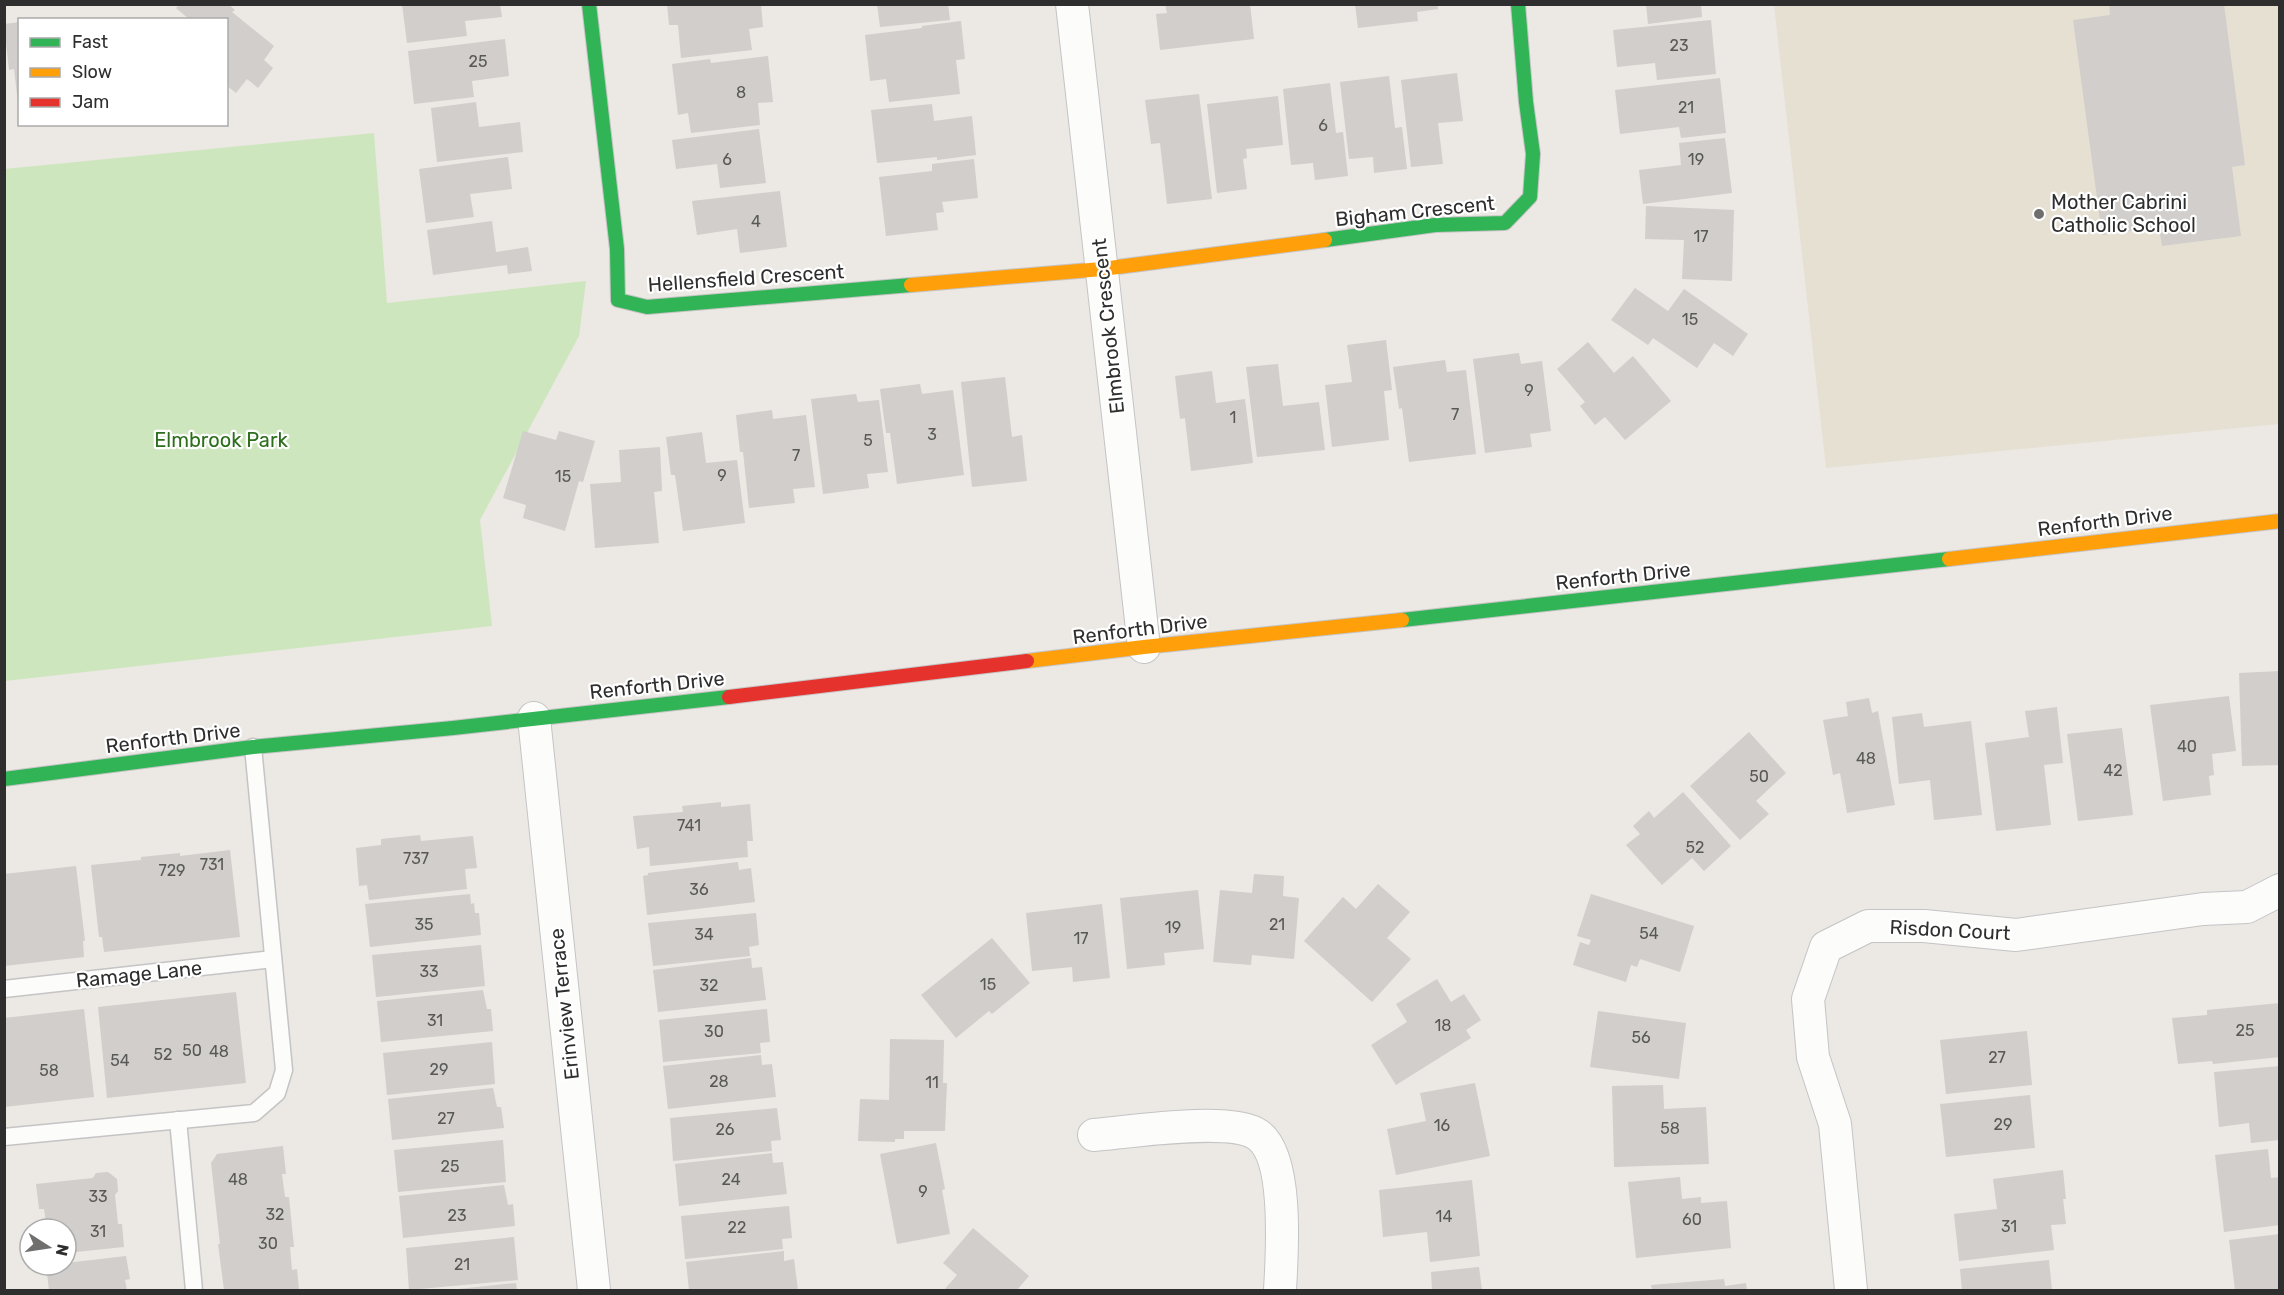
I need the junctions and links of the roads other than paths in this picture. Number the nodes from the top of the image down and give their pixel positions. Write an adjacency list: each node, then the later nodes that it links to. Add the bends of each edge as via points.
1 (589, 4): 4 (main road, Hellensfield Crescent, via 618,300 647,307)
2 (1072, 4): 4 (street, Elmbrook Crescent)
3 (1518, 4): 4 (main road, Bigham Crescent, via 1533,154 1530,197 1505,223 1435,225)
4 (1102, 269): 6 (street, Elmbrook Crescent)
5 (2280, 521): 6 (main road, Renforth Drive)
6 (1144, 647): 7 (main road, Renforth Drive)
7 (534, 718): 8 (main road, Renforth Drive); 17 (street, Erinview Terrace)
8 (253, 747): 9 (main road, Renforth Drive); 11 (lane)
9 (4, 779)
10 (2280, 890): 19 (street, Risdon Court, via 2247,907 2203,909 2016,935 1924,926 1868,926 1826,948 1808,999 1813,1057 1835,1124)
11 (273, 959): 12 (lane, Ramage Lane); 13 (lane, via 284,1070 277,1093 255,1113)
12 (4, 989)
13 (178, 1120): 15 (lane); 16 (lane)
14 (1094, 1135): 18 (street, via 1204,1126 1234,1127 1259,1136 1274,1156 1279,1186)
15 (4, 1137)
16 (194, 1290)
17 (594, 1290)
18 (1280, 1290)
19 (1851, 1290)

